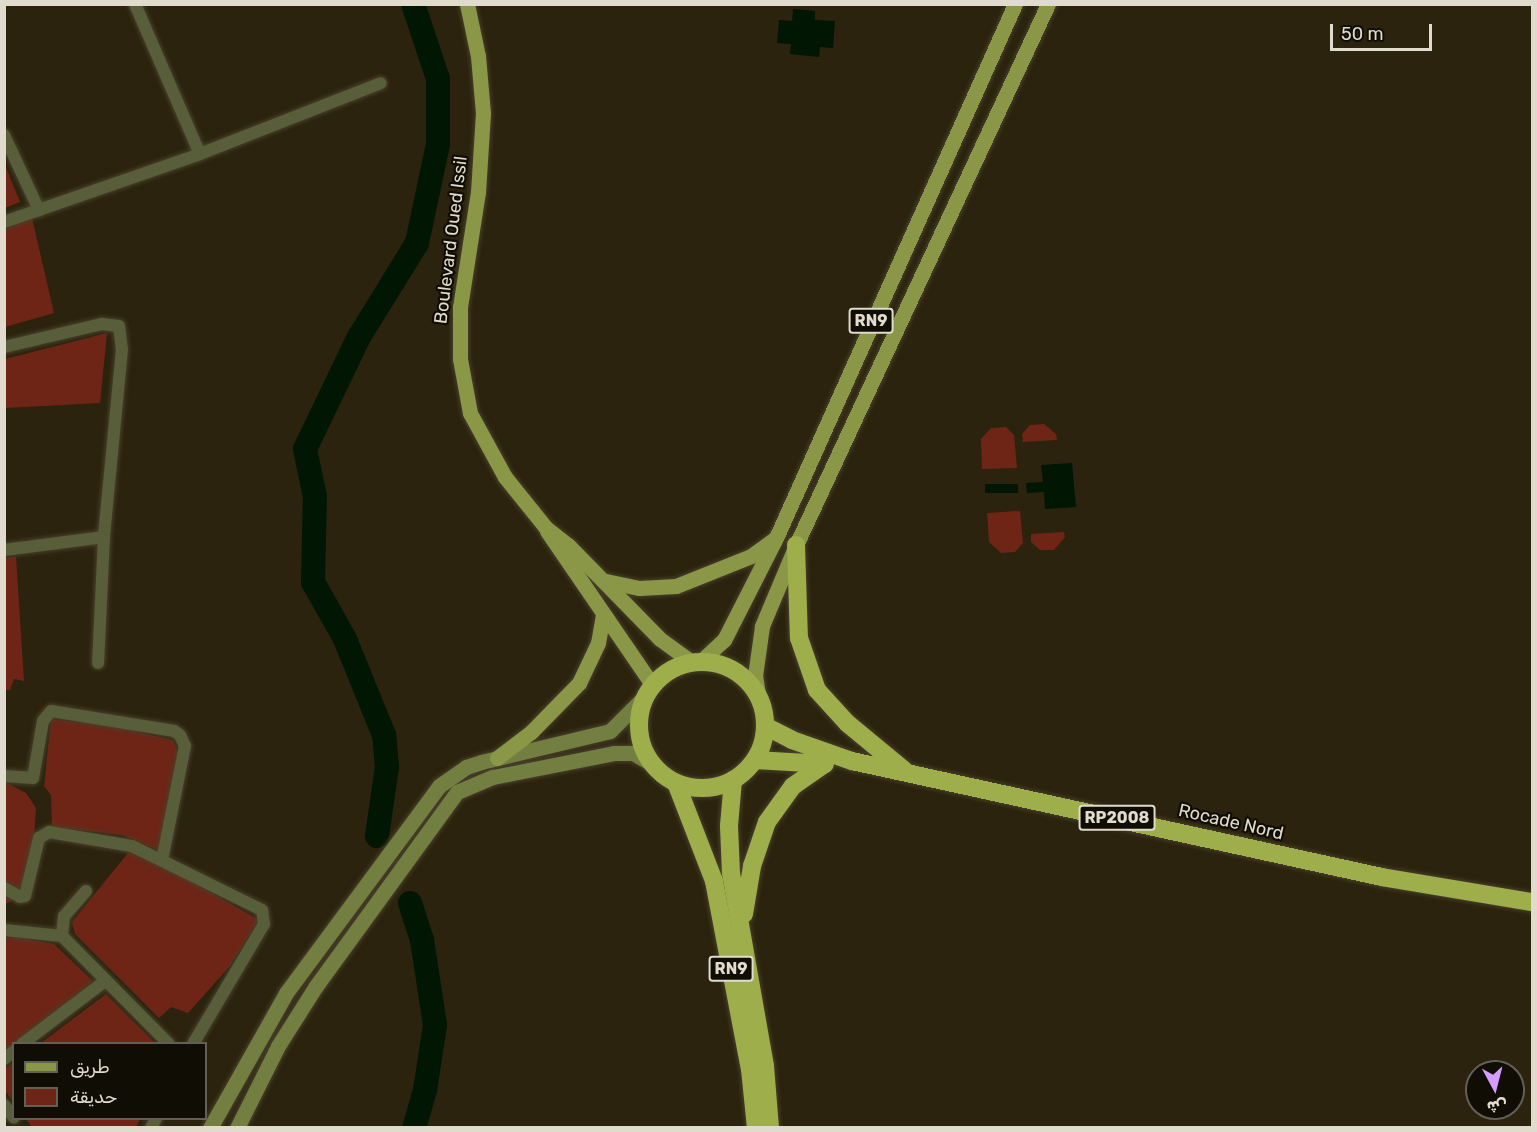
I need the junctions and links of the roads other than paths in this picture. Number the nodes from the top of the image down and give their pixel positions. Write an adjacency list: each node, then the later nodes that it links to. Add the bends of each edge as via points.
1 (135, 4): 7 (street)
2 (467, 4): 11 (main road, Boulevard Oued Issil, via 478,56 483,113 478,192 460,307 463,387 485,444 505,477)
3 (1015, 4): 13 (main road, RN9)
4 (1047, 4): 14 (main road, RN9)
5 (381, 83): 7 (street)
6 (4, 135): 8 (street)
7 (200, 154): 8 (street)
8 (39, 210): 9 (street)
9 (4, 222)
10 (4, 347): 12 (street, via 102,324 119,326 118,411)
11 (546, 528): 16 (main road, Boulevard Oued Issil); 17 (main road, Boulevard Oued Issil, via 558,553)
12 (104, 537): 15 (street); 18 (street)
13 (776, 538): 16 (main road, via 751,555 676,586 623,587); 19 (main road, RN9, via 724,640)
14 (796, 545): 21 (main road, RN9, via 762,626 755,676); 28 (highway, via 799,638 817,690 847,723)
15 (4, 550)
16 (601, 579): 19 (main road, Boulevard Oued Issil, via 660,639)
17 (603, 614): 20 (main road, Boulevard Oued Issil); 23 (main road, via 598,643 579,683 531,732)
18 (98, 663)
19 (697, 663): 20 (highway, RN9, via 675,668); 21 (highway, via 734,670)
20 (650, 690): 23 (street, via 610,731); 26 (highway, via 639,721 640,736)
21 (758, 694): 22 (highway, RN9)
22 (765, 726): 24 (highway, RN9); 25 (highway, RP2008, via 792,741)
23 (498, 758): 43 (street, via 452,776 426,800 280,1002)
24 (755, 760): 27 (highway, RP2008); 30 (highway)
25 (852, 761): 27 (highway, RP2008); 28 (highway, Rocade Nord / RP2008)
26 (652, 764): 31 (highway); 44 (street, via 633,753 614,753 493,777 457,792 293,1021)
27 (824, 764): 37 (highway, via 794,786 767,822 752,866)
28 (906, 772): 35 (highway, Rocade Nord / RP2008, via 1382,877)
29 (4, 776): 32 (street, via 33,778 43,721 51,711 174,731 185,746)
30 (734, 780): 31 (highway, via 705,788); 37 (highway, RN9, via 728,846)
31 (676, 783): 45 (highway, RN9, via 714,881 750,1069)
32 (162, 860): 33 (street, via 118,842 42,833 26,896); 42 (street, via 252,903 265,916 264,924)
33 (4, 888)
34 (86, 891): 38 (street, via 64,916)
35 (1533, 902)
36 (4, 930): 38 (street)
37 (742, 931): 46 (highway, RN9, via 765,1066)
38 (62, 936): 39 (street)
39 (105, 981): 40 (street); 41 (street)
40 (25, 1042)
41 (167, 1042)
42 (194, 1042)
43 (210, 1128)
44 (237, 1128)
45 (756, 1128)
46 (770, 1128)

